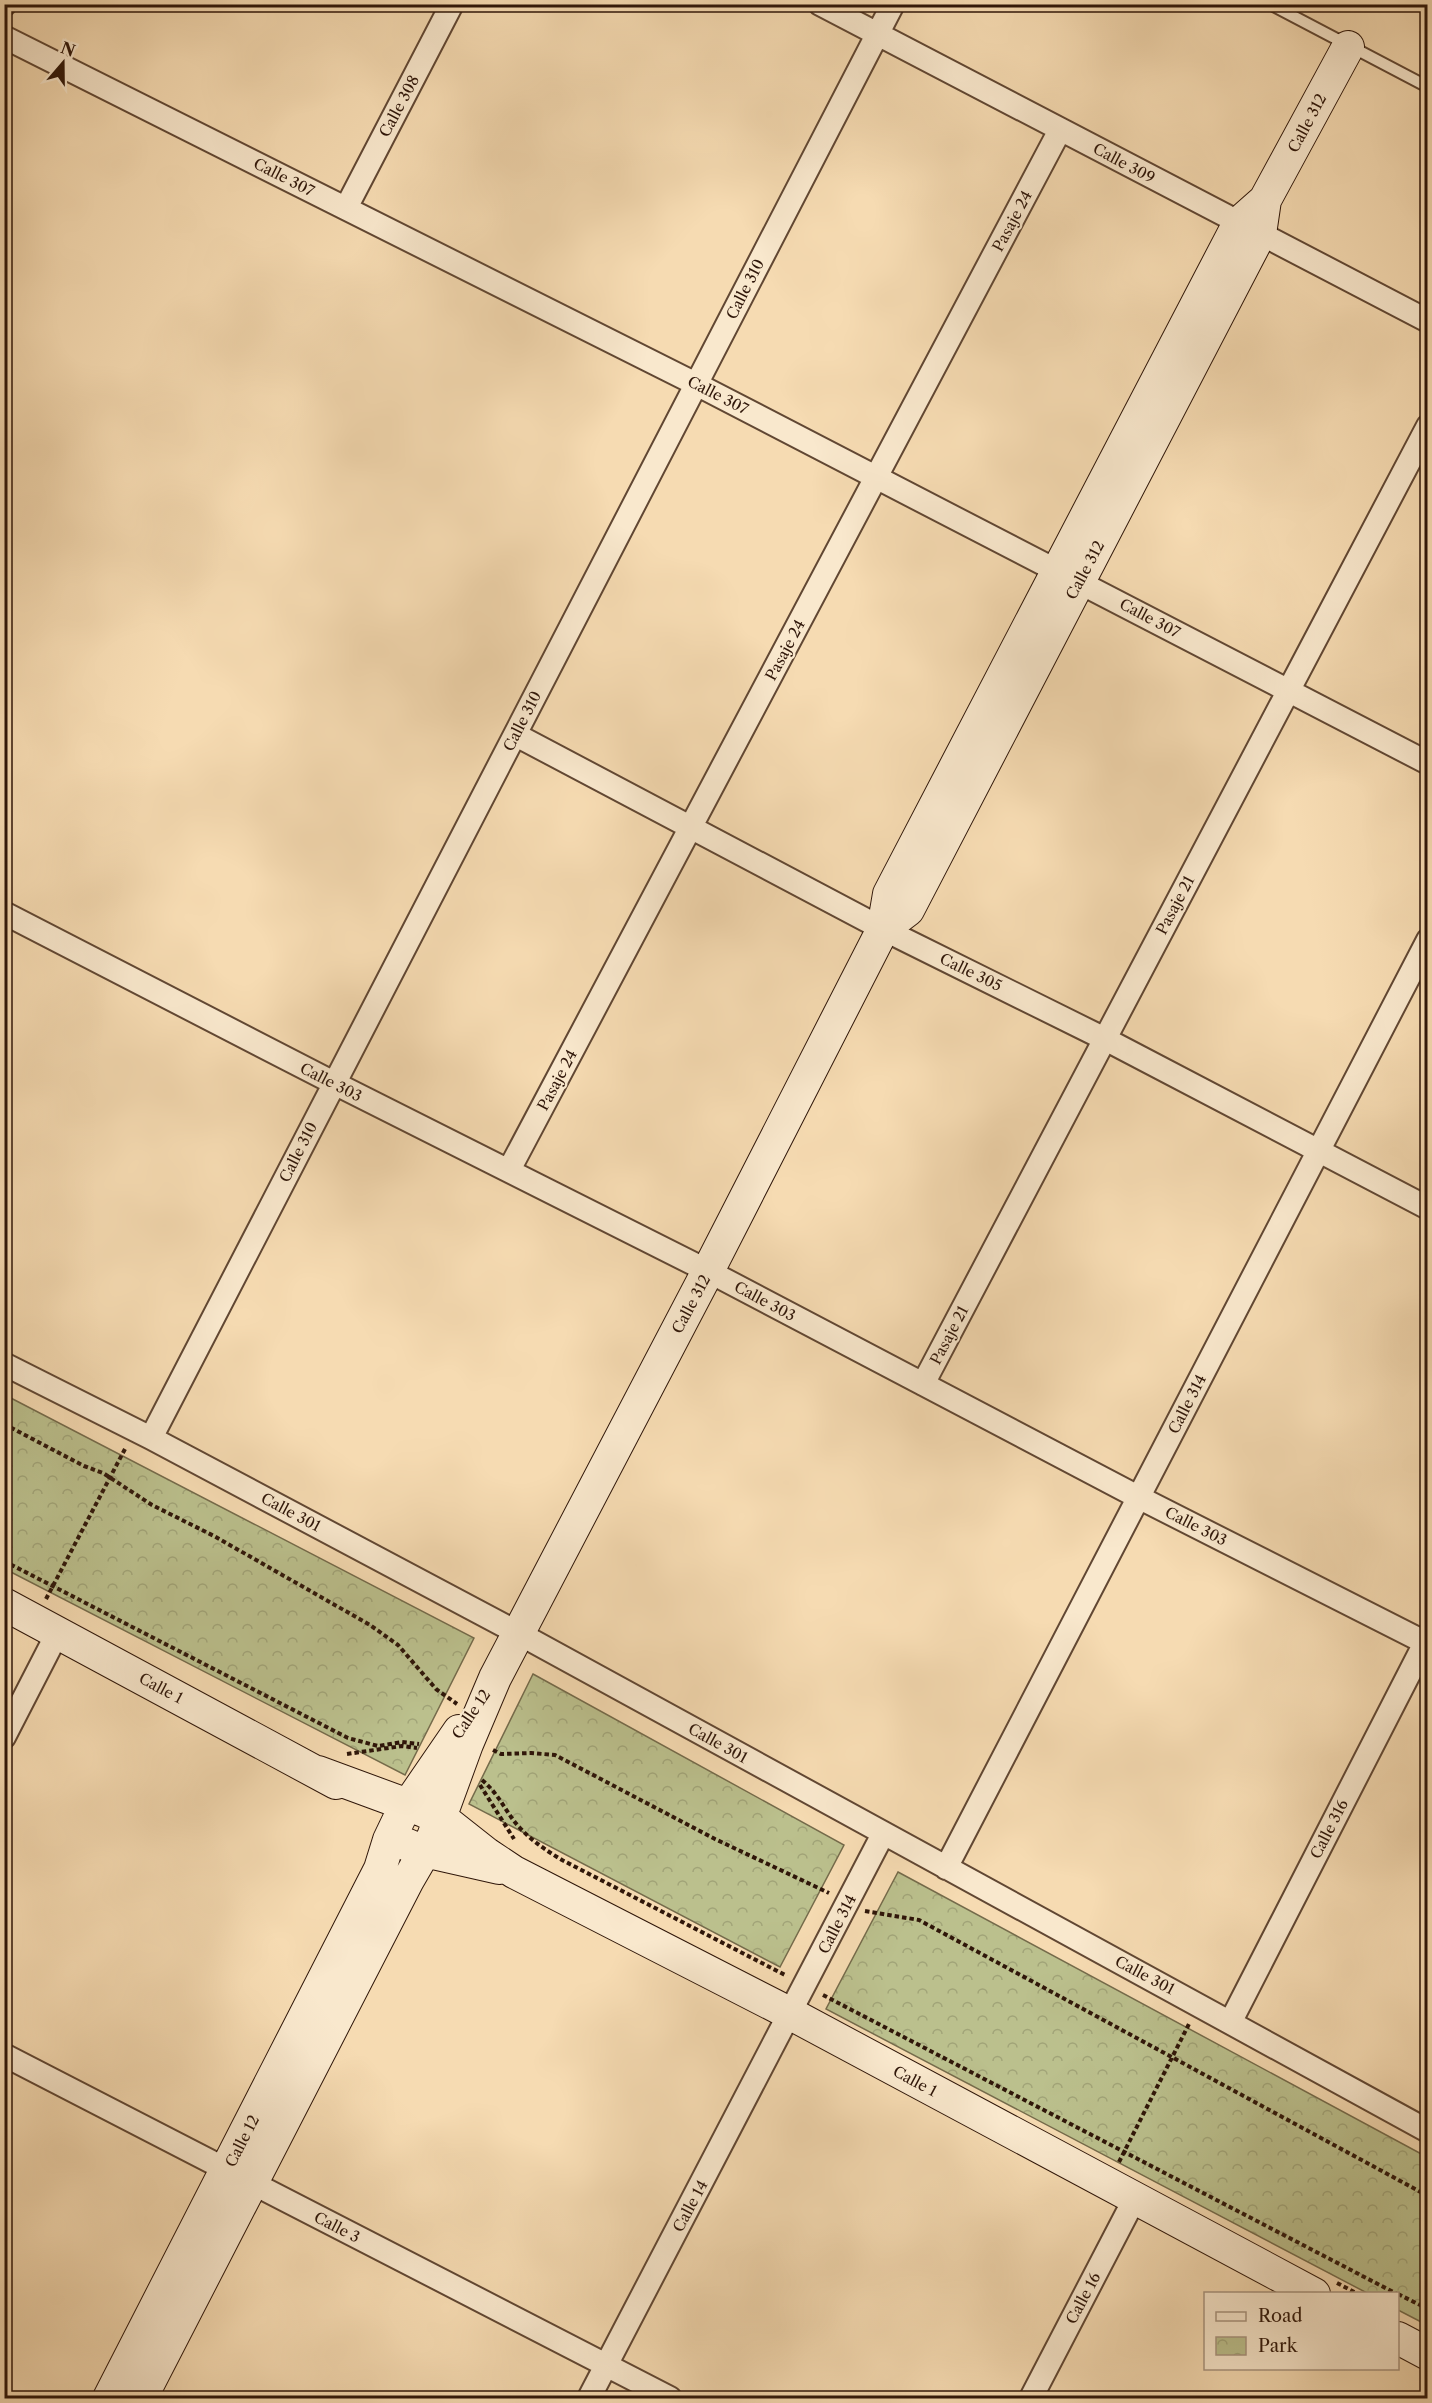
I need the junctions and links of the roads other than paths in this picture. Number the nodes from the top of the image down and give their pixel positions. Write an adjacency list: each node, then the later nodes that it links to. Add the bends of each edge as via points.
1 (452, 4): 10 (street, Calle 308)
2 (820, 4): 5 (street, Calle 309)
3 (893, 4): 5 (street, Calle 310)
4 (1270, 4): 7 (lane)
5 (878, 34): 9 (street, Calle 309); 13 (street, Calle 310)
6 (4, 37): 10 (street, Calle 307)
7 (1348, 46): 8 (lane); 11 (street, Calle 312)
8 (1428, 87)
9 (1060, 130): 11 (street, Calle 309); 15 (street, Pasaje 24)
10 (346, 208): 13 (street, Calle 307)
11 (1249, 229): 12 (street, Calle 309); 16 (street, Calle 312)
12 (1428, 321)
13 (696, 384): 15 (street, Calle 307); 18 (street, Calle 310)
14 (1428, 426): 17 (street, Pasaje 21)
15 (876, 477): 16 (street, Calle 307); 20 (street, Pasaje 24)
16 (1068, 575): 17 (street, Calle 307); 22 (street, Calle 312, via 889,894)
17 (1288, 691): 19 (street, Calle 307); 24 (street, Pasaje 21)
18 (516, 735): 20 (street, Calle 305); 25 (street, Calle 310)
19 (1428, 763)
20 (692, 827): 22 (street, Calle 305); 27 (street, Pasaje 24)
21 (4, 913): 25 (street, Calle 303)
22 (883, 928): 24 (street, Calle 305); 29 (street, Calle 312)
23 (1428, 940): 26 (street, Calle 314)
24 (1105, 1039): 26 (street, Calle 305); 31 (street, Pasaje 21)
25 (333, 1083): 27 (street, Calle 303); 32 (street, Calle 310)
26 (1318, 1152): 28 (street, Calle 305); 33 (street, Calle 314)
27 (509, 1170): 29 (street, Calle 303)
28 (1428, 1208)
29 (708, 1271): 31 (street, Calle 303); 36 (street, Calle 312)
30 (4, 1364): 32 (street, Calle 301)
31 (923, 1384): 33 (street, Calle 303)
32 (143, 1434): 36 (street, Calle 301)
33 (1138, 1497): 37 (street, Calle 303); 47 (street, Calle 314)
34 (4, 1604): 35 (street, Calle 1)
35 (46, 1626): 39 (street); 41 (street, Calle 1)
36 (518, 1633): 38 (street, Calle 312); 45 (street, Calle 301)
37 (1427, 1641): 50 (street, Calle 316)
38 (495, 1678): 40 (street, Calle 12)
39 (4, 1737)
40 (451, 1761): 42 (street, Calle 12); 43 (street, Calle 12)
41 (318, 1772): 42 (street, Calle 1); 44 (street, Calle 1, via 344,1788)
42 (408, 1806): 43 (street, Calle 1); 44 (street, Calle 12)
43 (440, 1819): 46 (street, Calle 12); 48 (street, Calle 1)
44 (393, 1833): 46 (street, Calle 1, via 409,1846); 53 (street, Calle 12)
45 (883, 1834): 47 (street, Calle 301); 49 (street, Calle 314)
46 (425, 1851): 48 (street, Calle 1); 53 (street, Calle 12)
47 (946, 1868): 50 (street, Calle 301)
48 (514, 1872): 49 (street, Calle 1)
49 (791, 2014): 54 (street, Calle 1); 58 (street, Calle 14)
50 (1231, 2021): 52 (street, Calle 301)
51 (4, 2055): 53 (street, Calle 3)
52 (1428, 2131)
53 (239, 2176): 58 (street, Calle 3); 59 (street, Calle 12); 60 (street, Calle 12)
54 (1122, 2191): 55 (street, Calle 1); 63 (street, Calle 16)
55 (1310, 2292)
56 (1399, 2339): 57 (street)
57 (1428, 2354)
58 (606, 2365): 61 (street, Calle 14); 62 (street, Calle 3)
59 (109, 2398)
60 (141, 2398)
61 (589, 2398)
62 (670, 2398)
63 (1031, 2398)

